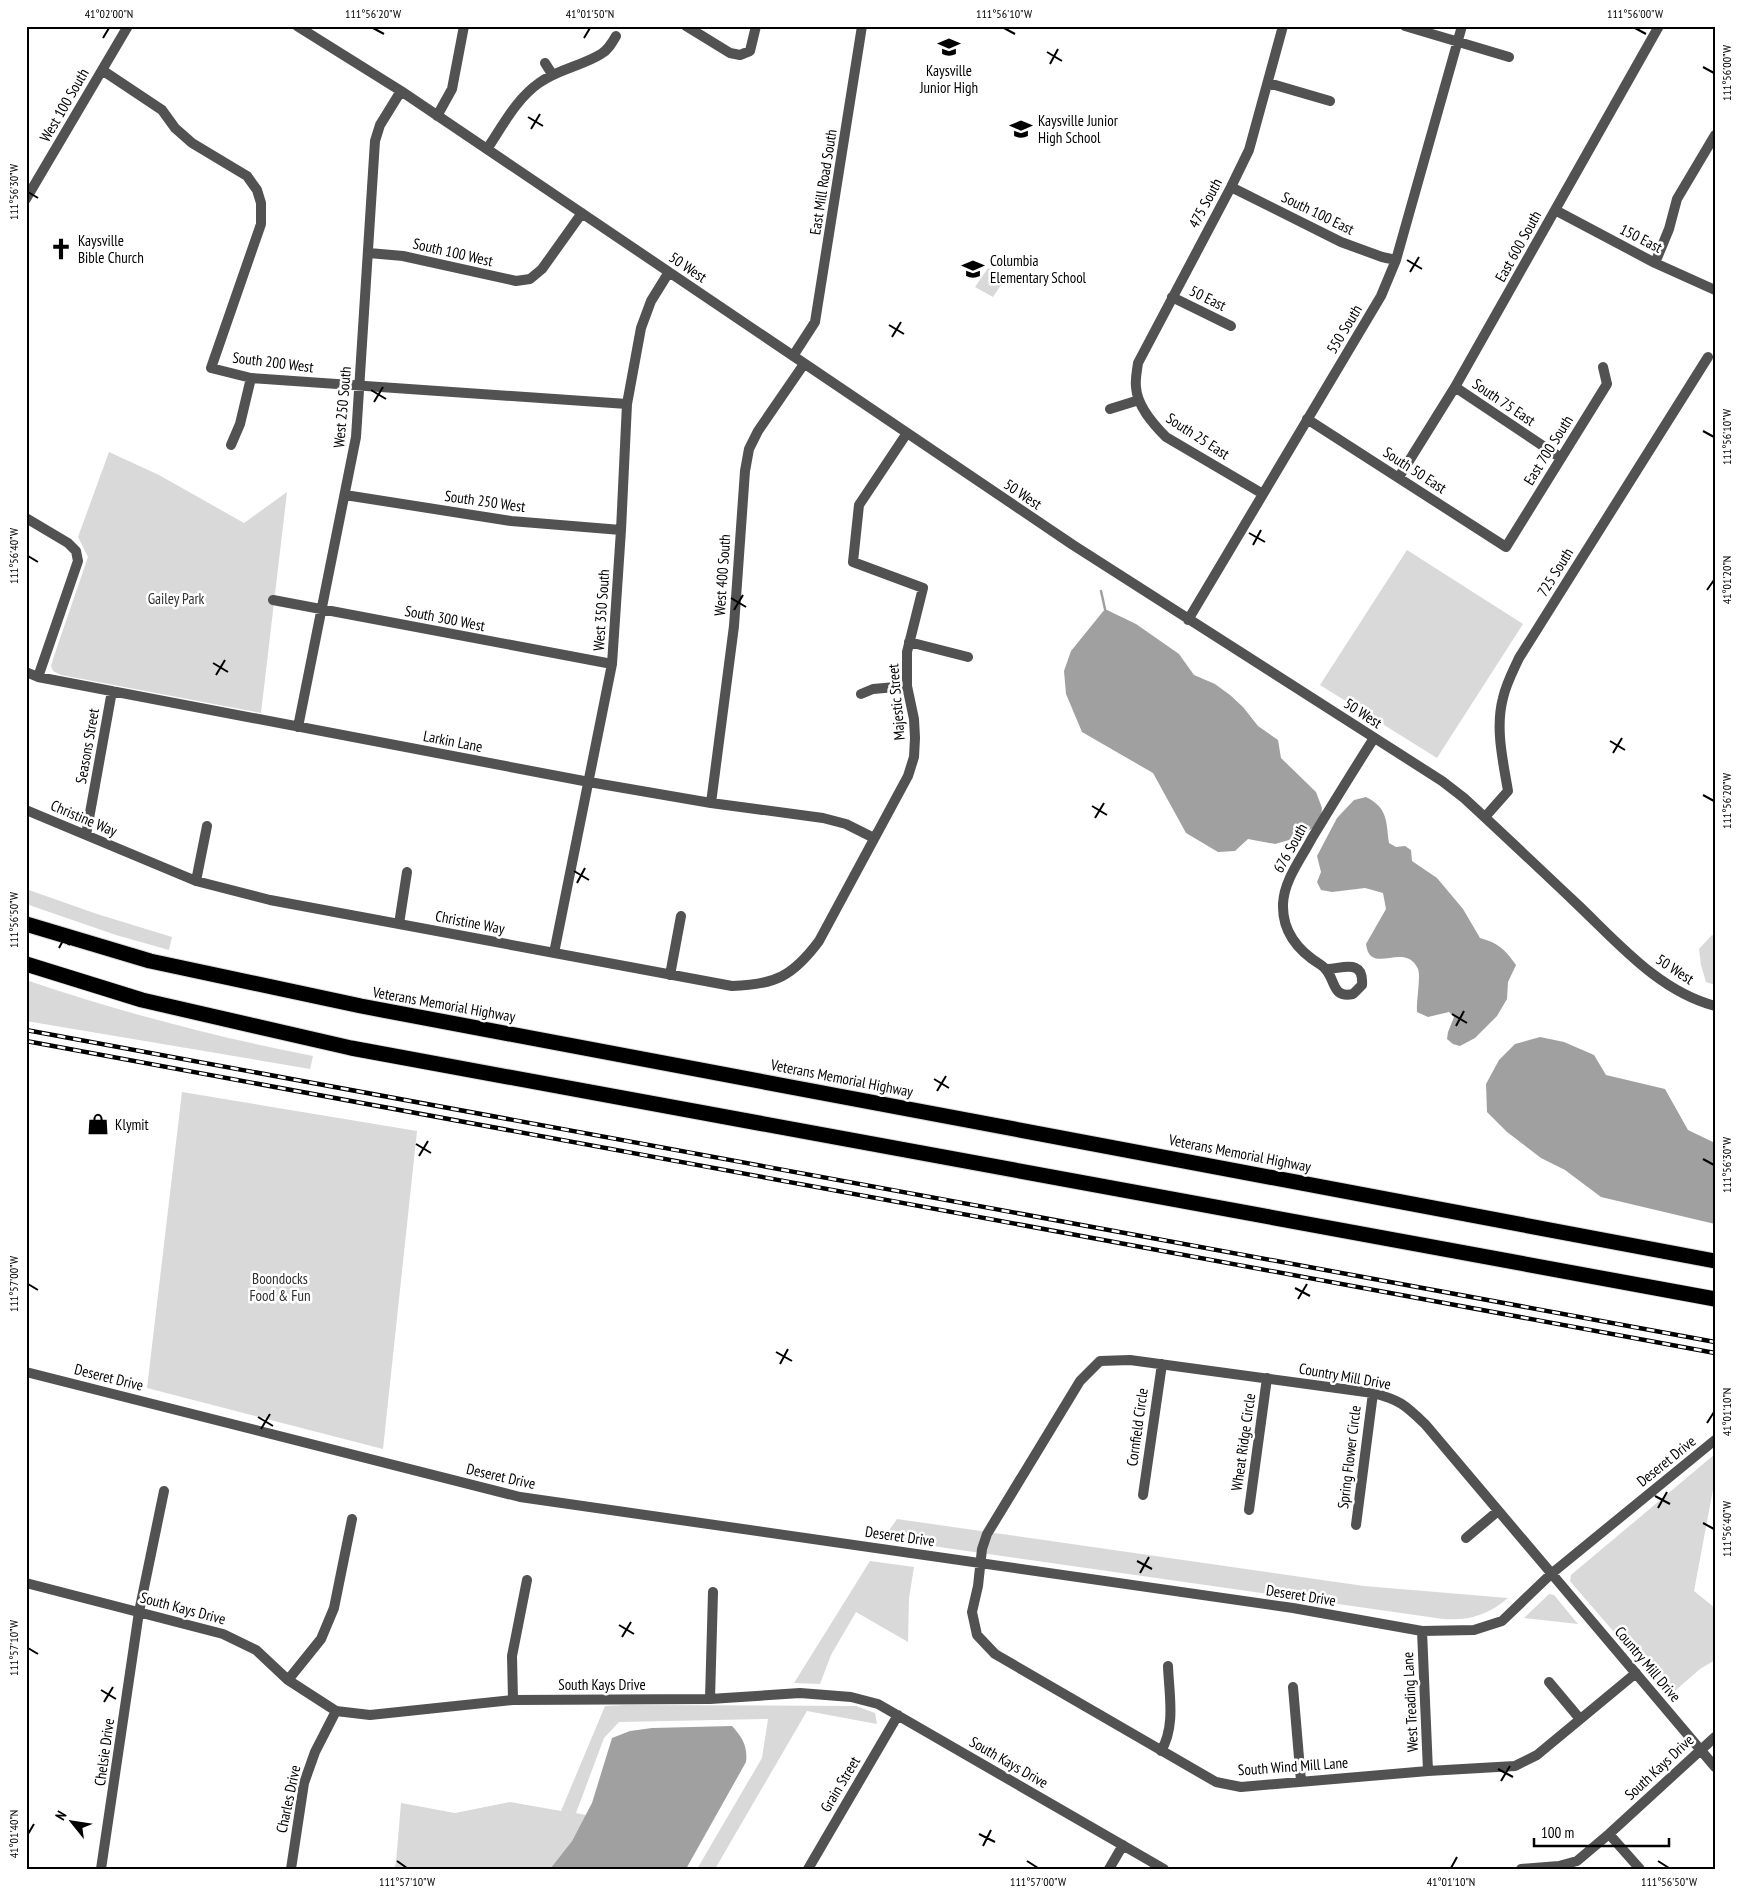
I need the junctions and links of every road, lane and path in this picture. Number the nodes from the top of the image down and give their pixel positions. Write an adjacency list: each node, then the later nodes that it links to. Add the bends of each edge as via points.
1 (128, 26): 15 (street, West 100 South)
2 (297, 26): 18 (street, 50 West)
3 (464, 26): 20 (street, via 452,89)
4 (686, 26): 5 (street, via 730,54 740,55 750,51)
5 (756, 26)
6 (862, 26): 34 (street, East Mill Road South, via 814,322)
7 (1283, 26): 17 (street, 475 South)
8 (1405, 26): 12 (street)
9 (1462, 26): 12 (street, 550 South)
10 (1659, 26): 25 (street, East 600 South)
11 (616, 36): 16 (street, via 602,54)
12 (1457, 42): 13 (street); 28 (street, 550 South)
13 (1509, 57)
14 (545, 62): 16 (street)
15 (102, 70): 24 (street, West 100 South); 38 (street, South 200 West, via 162,110 186,138 247,176 257,190 261,224 211,368)
16 (552, 74): 22 (street, via 518,103)
17 (1268, 83): 19 (street); 23 (street, 475 South, via 1248,150)
18 (401, 91): 20 (street, 50 West); 27 (street, West 250 South, via 380,125 375,141)
19 (1330, 101)
20 (437, 116): 22 (street, 50 West)
21 (1715, 135): 29 (street, via 1677,199 1669,230)
22 (487, 149): 26 (street, 50 West)
23 (1231, 187): 28 (street, South 100 East, via 1341,242); 32 (street, 475 South)
24 (26, 199)
25 (1555, 210): 29 (street, 150 East); 41 (street, East 600 South)
26 (582, 213): 27 (street, South 100 West, via 542,270 530,279 516,281 403,256); 30 (street, 50 West)
27 (369, 253): 39 (street, West 250 South)
28 (1396, 260): 45 (street, 550 South, via 1381,296)
29 (1655, 263): 31 (street, 150 East)
30 (669, 272): 34 (street, 50 West); 43 (street, West 350 South, via 651,302 641,328)
31 (1715, 290)
32 (1172, 296): 33 (street, 50 East); 40 (street, 475 South, via 1138,363)
33 (1231, 326)
34 (794, 356): 36 (street, 50 West)
35 (1708, 357): 71 (street, 725 South, via 1519,658 1502,699 1500,719 1508,791)
36 (804, 364): 46 (street, 50 West); 69 (street, West 400 South, via 749,449 734,626)
37 (1603, 367): 48 (street, East 700 South, via 1607,384)
38 (252, 378): 39 (street, South 200 West); 47 (street)
39 (359, 385): 43 (street, South 200 West); 51 (street, West 250 South, via 356,437)
40 (1136, 387): 42 (street, South 25 East)
41 (1455, 387): 48 (street, South 75 East); 49 (street, East 600 South)
42 (1139, 400): 44 (street); 50 (street, South 25 East, via 1152,424 1166,437)
43 (627, 404): 53 (street, West 350 South)
44 (1110, 409)
45 (1307, 419): 49 (street, South 50 East); 50 (street, 550 South)
46 (907, 433): 57 (street, 50 West); 58 (street, Majestic Street, via 859,505 853,562 922,588)
47 (232, 445)
48 (1561, 458): 54 (street, East 700 South)
49 (1399, 477): 54 (street, South 50 East)
50 (1263, 494): 57 (street, 550 South)
51 (345, 495): 53 (street, South 250 West, via 511,521); 56 (street, West 250 South)
52 (26, 518): 62 (street, via 68,543 76,551 78,561)
53 (621, 530): 60 (street, West 350 South)
54 (1506, 547)
55 (273, 600): 56 (street, South 300 West)
56 (321, 609): 60 (street, South 300 West); 66 (street, West 250 South)
57 (1188, 620): 67 (street, 50 West)
58 (909, 642): 59 (street); 63 (street, Majestic Street)
59 (968, 657)
60 (612, 664): 68 (street, West 350 South)
61 (26, 672): 62 (street, Larkin Lane)
62 (38, 678): 64 (street, Larkin Lane)
63 (907, 686): 65 (street, via 873,689); 74 (street, Majestic Street, via 914,720 914,757 908,776)
64 (112, 692): 66 (street, Larkin Lane); 73 (street, Seasons Street)
65 (861, 694)
66 (298, 726): 68 (street, Larkin Lane)
67 (1374, 738): 71 (street, 50 West, via 1442,781); 83 (street, 676 South, via 1322,821 1286,887 1284,911 1287,929 1303,953)
68 (588, 782): 69 (street, Larkin Lane); 81 (street, West 350 South)
69 (711, 803): 74 (street, Larkin Lane, via 823,818 846,824)
70 (26, 810): 73 (street, Christine Way)
71 (1485, 817): 85 (street, 50 West, via 1634,959 1667,985)
72 (207, 826): 77 (street)
73 (86, 835): 77 (street, Christine Way)
74 (874, 838): 75 (street, Majestic Street)
75 (861, 863): 84 (street, Christine Way, via 819,941 805,960 788,974 752,986 732,986)
76 (407, 872): 80 (street)
77 (196, 881): 80 (street, Christine Way, via 270,900)
78 (681, 916): 84 (street)
79 (26, 924): 86 (highway, Veterans Memorial Highway, via 150,961 361,1006)
80 (399, 924): 81 (street, Christine Way)
81 (554, 953): 84 (street, Christine Way)
82 (26, 964): 87 (highway, via 142,1000 350,1048)
83 (1328, 969)
84 (670, 975)
85 (1715, 1006)
86 (1715, 1261)
87 (1715, 1299)
88 (1162, 1364): 90 (street, Country Mill Drive); 94 (street, Cornfield Circle); 100 (street, Country Mill Drive, via 1100,1361 1080,1381 987,1534)
89 (26, 1372): 100 (street, Deseret Drive, via 520,1497)
90 (1267, 1378): 91 (street, Country Mill Drive); 95 (street, Wheat Ridge Circle)
91 (1373, 1393): 96 (street, Country Mill Drive, via 1404,1404 1425,1424); 98 (street, Spring Flower Circle)
92 (1715, 1440): 101 (street, Deseret Drive)
93 (164, 1491): 105 (street, Chelsie Drive)
94 (1143, 1495)
95 (1249, 1510)
96 (1498, 1511): 99 (street); 101 (street, Country Mill Drive)
97 (352, 1519): 109 (street, via 334,1608 321,1638)
98 (1356, 1525)
99 (1466, 1538)
100 (981, 1562): 106 (street, Deseret Drive, via 1293,1608); 119 (street, South Wind Mill Lane, via 972,1612 977,1635 983,1642 995,1654)
101 (1552, 1574): 106 (street, Deseret Drive, via 1502,1621 1474,1630); 108 (street, Country Mill Drive)
102 (527, 1580): 113 (street, via 512,1656)
103 (26, 1583): 105 (street, South Kays Drive)
104 (713, 1592): 112 (street)
105 (139, 1612): 109 (street, South Kays Drive, via 223,1634 256,1650); 126 (street, Chelsie Drive)
106 (1422, 1631): 121 (street, West Treading Lane)
107 (1168, 1666): 119 (street, via 1171,1726)
108 (1636, 1673): 116 (street, South Wind Mill Lane); 118 (street, Country Mill Drive)
109 (288, 1680): 114 (street, South Kays Drive)
110 (1549, 1682): 116 (street)
111 (1293, 1687): 122 (street)
112 (710, 1699): 113 (street, South Kays Drive); 115 (street, South Kays Drive, via 800,1693 851,1697 878,1704)
113 (513, 1700): 114 (street, South Kays Drive, via 370,1715)
114 (336, 1711): 127 (street, Charles Drive, via 315,1752 304,1783)
115 (898, 1715): 124 (street, South Kays Drive); 125 (street, Grain Street)
116 (1580, 1719): 121 (street, South Wind Mill Lane, via 1537,1755 1515,1766)
117 (1715, 1737): 118 (street, South Kays Drive)
118 (1700, 1750): 120 (street, Country Mill Drive); 123 (street, South Kays Drive)
119 (1162, 1751): 122 (street, South Wind Mill Lane, via 1216,1782 1240,1787)
120 (1715, 1767)
121 (1428, 1771): 122 (street, South Wind Mill Lane)
122 (1301, 1781)
123 (1609, 1834): 130 (street, South Kays Drive, via 1577,1861); 131 (street)
124 (1123, 1845): 128 (street); 129 (street, South Kays Drive)
125 (809, 1868)
126 (102, 1869)
127 (291, 1869)
128 (1109, 1869)
129 (1164, 1869)
130 (1521, 1869)
131 (1640, 1869)

